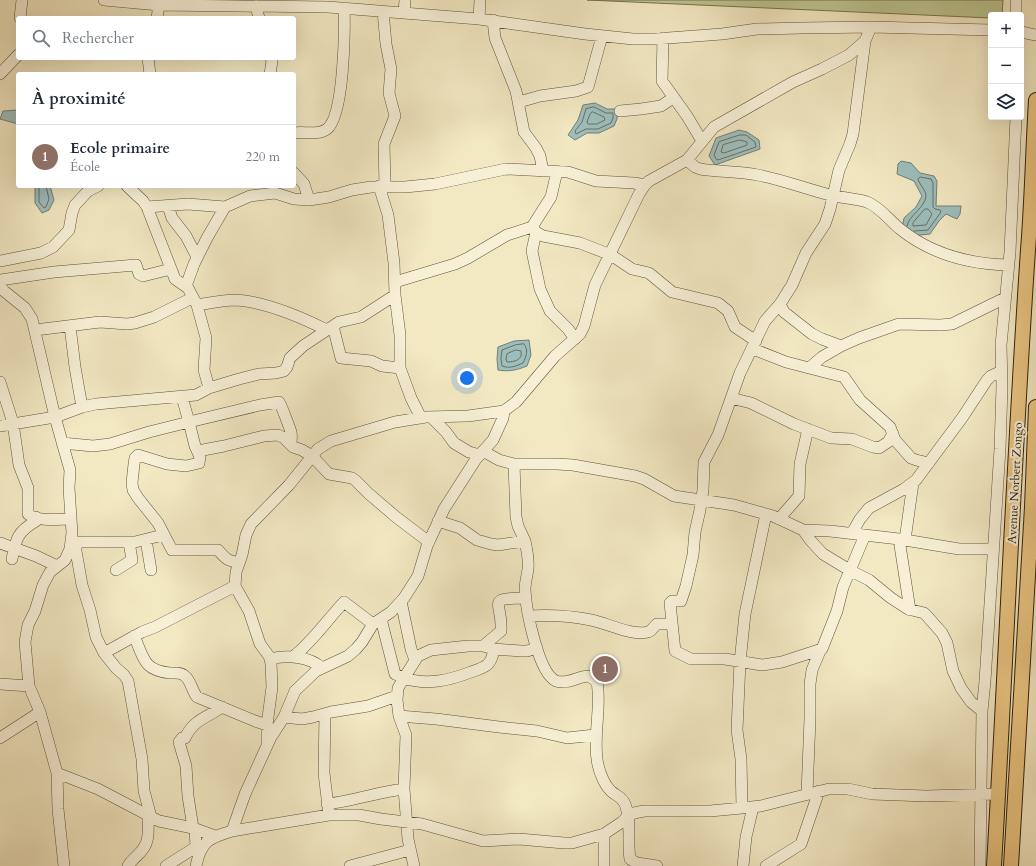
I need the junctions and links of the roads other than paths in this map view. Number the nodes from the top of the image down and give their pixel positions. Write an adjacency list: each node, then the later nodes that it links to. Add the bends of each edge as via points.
1 (22, 0): 14 (street)
2 (104, 0): 6 (street)
3 (405, 0): 13 (street)
4 (480, 0): 17 (street)
5 (1016, 0): 12 (street)
6 (122, 1): 7 (street)
7 (159, 4): 9 (street); 15 (street)
8 (328, 4): 9 (street); 10 (street)
9 (256, 6): 16 (street)
10 (344, 8): 11 (street); 37 (street, via 343,57 335,118 328,129 321,132)
11 (383, 11): 13 (street); 44 (street, via 391,69 389,93 395,116 384,144)
12 (1016, 12)
13 (404, 13): 17 (street)
14 (20, 16)
15 (156, 16)
16 (258, 16)
17 (479, 19): 18 (street)
18 (494, 20): 23 (street); 34 (street, via 495,38)
19 (871, 27): 20 (street); 24 (street, via 757,29); 25 (street)
20 (988, 30)
21 (1024, 32): 22 (street)
22 (1036, 34)
23 (602, 36): 24 (street); 34 (street, via 588,87)
24 (663, 38): 32 (street, via 661,77)
25 (865, 41): 38 (street, via 849,55 793,82 721,122); 48 (street, via 853,134 839,170)
26 (16, 57): 31 (street)
27 (148, 60): 29 (street)
28 (272, 60): 30 (street)
29 (150, 72)
30 (270, 72)
31 (0, 74)
32 (673, 98): 35 (street, via 661,106); 38 (street)
33 (1036, 100): 158 (main road, Avenue Norbert Zongo)
34 (518, 102): 40 (street, via 524,132 538,152)
35 (620, 111)
36 (1016, 120): 58 (street)
37 (296, 133)
38 (702, 141): 39 (street)
39 (687, 160): 43 (street); 48 (street, via 700,169 757,174)
40 (543, 171): 41 (street); 44 (street, via 506,169 435,184 409,187)
41 (557, 171): 43 (street, via 571,172 596,181); 54 (street, via 551,198)
42 (296, 175): 50 (street, via 304,184)
43 (645, 185): 55 (street)
44 (382, 186): 50 (street); 61 (street, via 388,215)
45 (94, 188): 57 (street, via 74,205 69,230 53,247 41,253)
46 (129, 188): 52 (street)
47 (247, 188): 49 (street)
48 (833, 196): 58 (street, via 867,202 912,238 939,253 972,262); 67 (street, via 825,224 806,253 792,285)
49 (246, 198): 50 (street, via 275,193 294,199); 53 (street)
50 (309, 200)
51 (168, 206): 52 (street); 53 (street, via 188,204); 56 (street, via 172,218 186,236)
52 (147, 207): 59 (street)
53 (225, 207): 56 (street)
54 (534, 230): 55 (street, via 546,237 576,242); 61 (street, via 507,235 455,264); 71 (street, via 532,251 540,289 550,311)
55 (611, 255): 71 (street, via 593,290 584,326); 72 (street, via 632,269 652,274 672,292 718,303 728,312 735,327)
56 (197, 257): 63 (street)
57 (0, 261)
58 (1008, 265): 65 (street)
59 (171, 269): 60 (street, via 143,276 136,265 117,266); 63 (street, via 176,281)
60 (0, 280)
61 (395, 282): 64 (street)
62 (0, 286): 70 (street, via 25,308)
63 (186, 286): 66 (street)
64 (396, 295): 69 (street, via 361,317 343,321); 74 (street)
65 (1005, 298): 73 (street, via 952,324 899,324); 76 (street, via 1001,345)
66 (194, 302): 68 (street, via 127,324 100,322); 69 (street, via 238,300 285,312); 78 (street, via 206,338 204,370)
67 (780, 304): 72 (street, via 765,321); 73 (street, via 784,312 812,334)
68 (70, 326): 70 (street); 82 (street)
69 (330, 328): 74 (street, via 341,358 371,361 382,366); 78 (street, via 297,350 284,371 259,374)
70 (35, 330): 84 (street)
71 (575, 339): 83 (street, via 555,356 516,402)
72 (754, 345): 75 (street, via 786,362); 80 (street)
73 (841, 346): 75 (street)
74 (400, 368): 85 (street, via 411,398)
75 (809, 368): 90 (street, via 846,378 853,392 890,427)
76 (1002, 371): 96 (street, via 987,380); 116 (street)
77 (0, 382): 87 (street)
78 (209, 388): 79 (street, via 200,394)
79 (182, 397): 82 (street); 86 (street)
80 (731, 398): 89 (street, via 751,403); 99 (street, via 718,435 704,462)
81 (1036, 406): 183 (main road, Avenue Norbert Zongo)
82 (82, 407): 84 (street)
83 (504, 411): 85 (street); 94 (street, via 496,435)
84 (55, 417): 87 (street); 91 (street)
85 (426, 418): 94 (street, via 446,432 454,443 469,452); 95 (street, via 396,422 340,438 324,445)
86 (189, 422): 91 (street, via 110,444 93,446); 92 (street, via 279,402 291,431); 93 (street)
87 (13, 423): 88 (street); 101 (street, via 19,465 28,488 28,514)
88 (0, 426)
89 (808, 429): 90 (street, via 831,438 851,439 879,448 885,445); 103 (street, via 800,464 799,496)
90 (893, 434): 96 (street, via 894,440 911,458)
91 (62, 443): 102 (street, via 70,470)
92 (291, 445): 93 (street, via 280,436 274,435); 95 (street)
93 (198, 451): 107 (street, via 200,462 188,466 161,463 138,455 136,458 133,490 158,523)
94 (481, 453): 97 (street); 104 (street, via 450,497)
95 (312, 456): 114 (street, via 329,474 352,478); 118 (street, via 251,524)
96 (928, 463): 98 (street)
97 (514, 464): 99 (street, via 557,464 614,471 644,479 674,496); 111 (street, via 516,517)
98 (913, 483): 106 (street, via 870,508); 110 (street)
99 (702, 500): 100 (street, via 722,502); 129 (street, via 684,593 680,601 672,600 670,603)
100 (766, 514): 103 (street); 138 (street, via 745,614)
101 (36, 517): 102 (street); 117 (street, via 36,521 17,536)
102 (71, 519): 112 (street)
103 (779, 519): 105 (street)
104 (438, 521): 111 (street, via 460,528 473,538 491,544); 114 (street)
105 (803, 530): 106 (street); 122 (street, via 819,550)
106 (852, 534): 108 (street)
107 (163, 535): 109 (street); 118 (street, via 174,551 218,550 227,560)
108 (865, 535): 110 (street); 122 (street)
109 (146, 540): 113 (street); 121 (street)
110 (902, 540): 116 (street, via 959,549); 126 (street)
111 (525, 541): 124 (street, via 528,562)
112 (74, 542): 113 (street); 119 (street, via 66,558); 134 (street, via 95,633)
113 (129, 542): 120 (street, via 132,560)
114 (429, 542): 125 (street, via 418,576)
115 (0, 543): 117 (street)
116 (993, 549): 145 (street)
117 (13, 554): 119 (street, via 36,556)
118 (239, 563): 123 (street)
119 (57, 566): 142 (street, via 50,572 43,585 28,625 26,635)
120 (116, 570)
121 (151, 570)
122 (851, 571): 126 (street, via 869,580); 133 (street)
123 (235, 586): 130 (street); 136 (street, via 249,611 260,644)
124 (526, 598): 127 (street); 131 (street, via 501,599 498,606 501,631)
125 (401, 601): 128 (street, via 391,612); 137 (street)
126 (910, 610): 145 (street, via 926,614 942,633 947,643 953,671 961,688 971,702)
127 (529, 616): 129 (street, via 590,620 643,632 651,631 658,624); 132 (street)
128 (377, 621): 135 (street, via 344,602 307,646); 139 (street, via 356,650); 140 (street, via 396,674)
129 (672, 624): 138 (street, via 675,650 688,658)
130 (134, 636): 134 (street); 144 (street, via 150,667 158,671 184,675 197,697)
131 (489, 648): 132 (street, via 527,651); 137 (street, via 468,646 431,650 420,654); 140 (street, via 491,660 486,666 456,678 418,682)
132 (537, 648): 151 (street, via 542,664 554,680 561,682 589,676 597,682)
133 (820, 651): 138 (street, via 773,664 755,665); 157 (street, via 812,670 810,684)
134 (104, 653): 162 (street, via 128,681 142,759 143,787)
135 (294, 656): 136 (street); 139 (street, via 318,664)
136 (270, 659): 150 (street, via 272,678)
137 (415, 660): 140 (street)
138 (740, 662): 160 (street, via 737,730)
139 (322, 668): 149 (street, via 313,673 295,691)
140 (404, 678): 143 (street)
141 (0, 684): 142 (street)
142 (29, 686): 146 (street)
143 (397, 696): 147 (street, via 368,706); 148 (street)
144 (222, 706): 150 (street); 165 (street, via 211,715 198,720 179,742 186,766)
145 (982, 711): 159 (street)
146 (40, 712): 152 (street); 154 (street)
147 (325, 714): 149 (street, via 313,718); 161 (street, via 324,773)
148 (400, 716): 151 (street, via 537,731 567,738); 155 (street, via 406,735)
149 (284, 718): 153 (street)
150 (268, 725): 153 (street)
151 (595, 735): 163 (street, via 601,776 610,790 624,801)
152 (0, 738)
153 (267, 747): 166 (street, via 245,794)
154 (57, 773): 162 (street, via 105,792); 171 (street)
155 (404, 789): 161 (street, via 348,801); 164 (street)
156 (819, 790): 157 (street); 159 (street, via 843,789 872,794 926,796); 180 (street, via 801,844)
157 (807, 794): 160 (street)
158 (998, 794): 159 (street); 182 (main road, Avenue Norbert Zongo)
159 (980, 795): 181 (street)
160 (748, 808): 163 (street, via 644,811); 179 (street)
161 (328, 810): 164 (street); 166 (street)
162 (150, 816): 165 (street); 172 (street, via 146,843)
163 (628, 816): 167 (street); 178 (street, via 630,859 637,863)
164 (406, 822): 167 (street, via 483,841 518,839 568,843); 170 (street)
165 (194, 829): 168 (street); 169 (street)
166 (232, 831): 168 (street)
167 (604, 834): 177 (street)
168 (214, 836): 169 (street)
169 (200, 845): 173 (street); 174 (street)
170 (410, 850): 175 (street); 176 (street)
171 (64, 866)
172 (128, 866)
173 (166, 866)
174 (196, 866)
175 (350, 866)
176 (414, 866)
177 (604, 866)
178 (656, 866)
179 (744, 866)
180 (766, 866)
181 (980, 866)
182 (994, 866)
183 (1011, 866)

